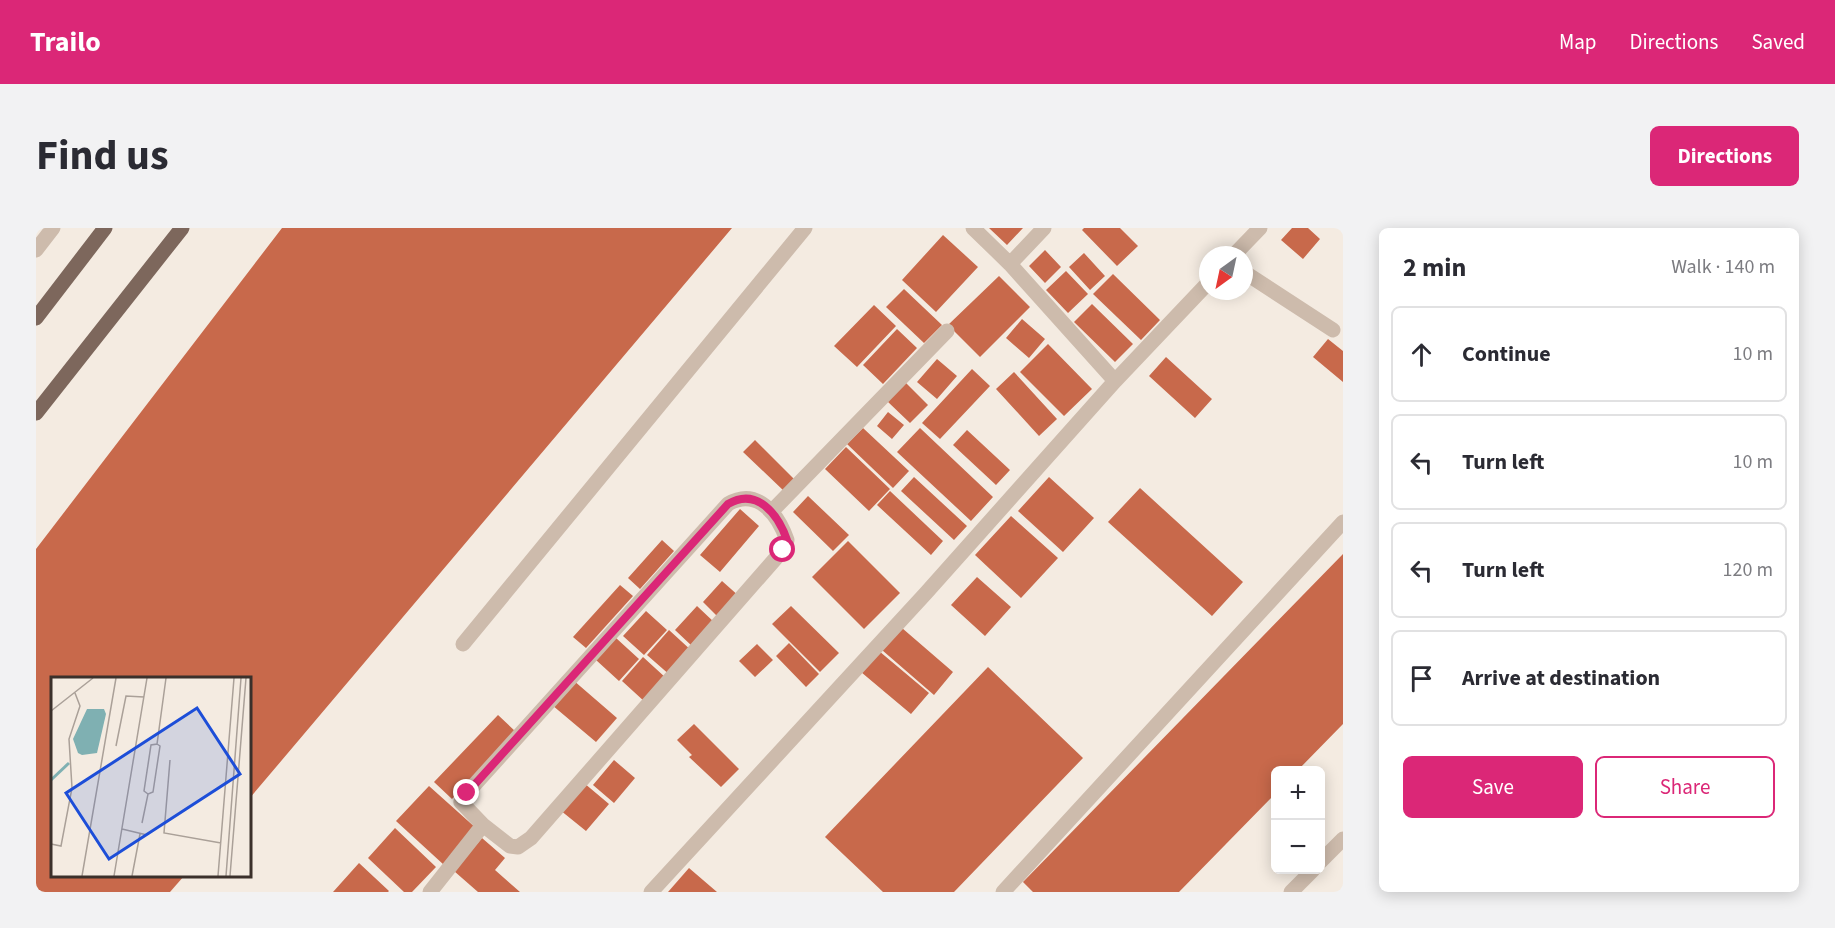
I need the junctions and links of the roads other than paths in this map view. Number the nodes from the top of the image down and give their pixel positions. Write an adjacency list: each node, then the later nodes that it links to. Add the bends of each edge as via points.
1 (53, 228): 9 (street)
2 (105, 228): 13 (main road)
3 (182, 228): 17 (main road)
4 (805, 228): 20 (street)
5 (973, 228): 10 (street)
6 (1044, 228): 10 (street)
7 (1260, 228): 8 (street)
8 (1243, 246)
9 (36, 250)
10 (1010, 264): 16 (street)
11 (1253, 278): 14 (street)
12 (1199, 292): 16 (street)
13 (36, 318)
14 (1333, 330)
15 (947, 331): 18 (street)
16 (1115, 381): 26 (street)
17 (36, 413)
18 (773, 510): 21 (street, via 739,497 728,504 467,793 461,802); 21 (street, via 787,540 783,550 531,838 518,847 510,846)
19 (1343, 522): 27 (street)
20 (463, 644)
21 (483, 825): 25 (street)
22 (1343, 839): 23 (street)
23 (1325, 857)
24 (1309, 874): 28 (street)
25 (430, 892)
26 (651, 892)
27 (1003, 892)
28 (1291, 892)

